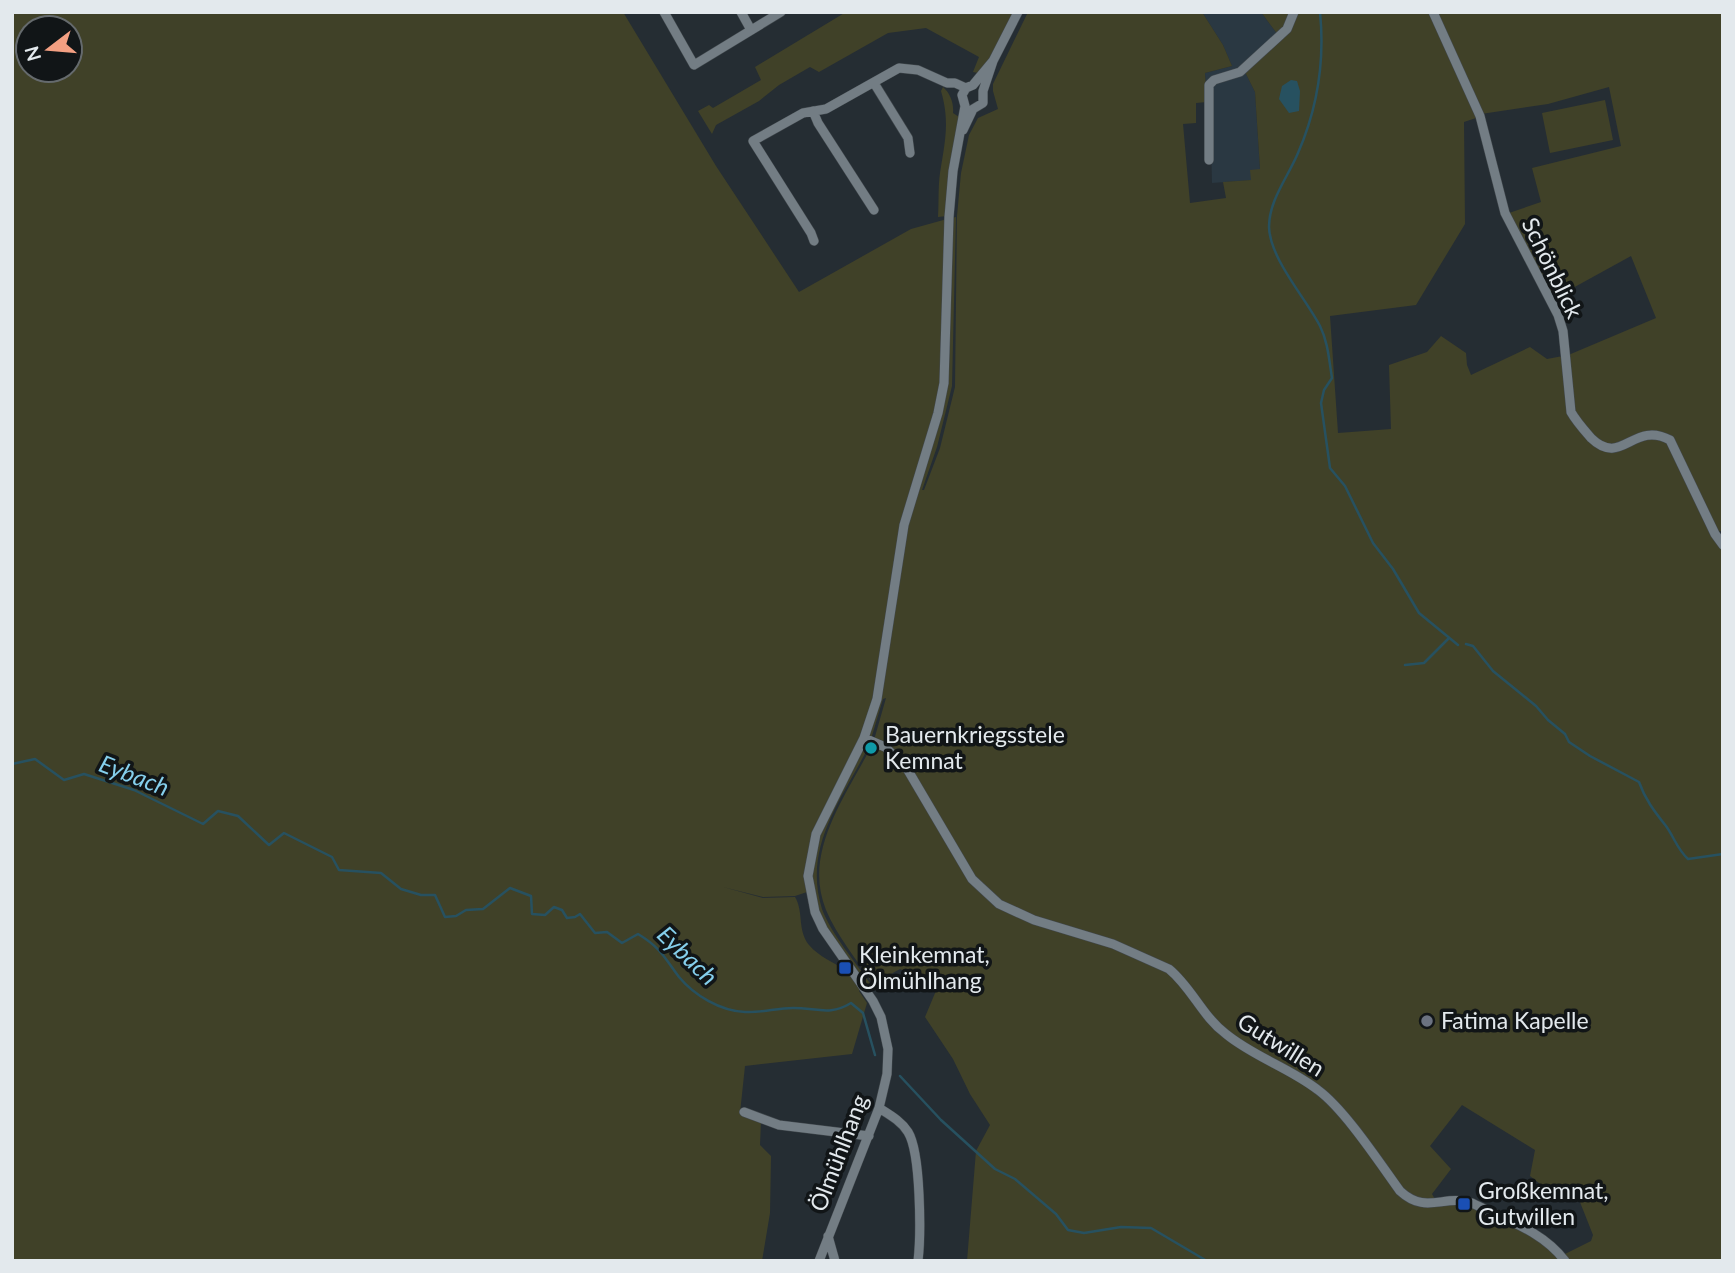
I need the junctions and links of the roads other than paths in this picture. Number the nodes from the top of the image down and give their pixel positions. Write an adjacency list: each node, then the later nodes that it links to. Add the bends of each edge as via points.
1 (664, 12): 7 (street, via 694,65)
2 (741, 12): 7 (street)
3 (781, 12): 7 (street)
4 (1018, 12): 8 (street)
5 (1294, 12): 14 (street, via 1287,29 1240,72 1209,85)
6 (1433, 12): 17 (street, Schönblick, via 1480,116 1504,213 1558,315 1574,418 1601,447 1611,450 1653,433 1670,440)
7 (751, 30)
8 (993, 61): 10 (street); 11 (street)
9 (874, 83): 11 (street, via 889,73 918,69 955,83); 12 (street); 13 (street, via 908,138)
10 (983, 91): 11 (street); 11 (street, via 983,103)
11 (968, 97): 18 (street, Ölmühlhang, via 949,217 944,383 904,525 877,699)
12 (813, 111): 15 (street); 16 (street, via 753,141)
13 (910, 153)
14 (1209, 160)
15 (874, 210)
16 (814, 241)
17 (1723, 545)
18 (864, 738): 19 (street, Ölmühlhang, via 817,834 808,876 823,929 873,1001 885,1032 887,1074); 26 (street, Gutwillen, via 885,747 906,767 966,871 999,904 1169,969 1210,1021 1227,1035 1328,1098 1410,1200 1472,1203 1535,1234)
19 (879, 1108): 21 (street, Ölmühlhang); 25 (street, via 899,1120 915,1153)
20 (744, 1112): 21 (street, via 779,1125)
21 (869, 1136): 22 (street, Ölmühlhang)
22 (828, 1236): 23 (street, Ölmühlhang); 24 (street, Ölmühlhang)
23 (818, 1261)
24 (835, 1261)
25 (918, 1261)
26 (1565, 1261)

